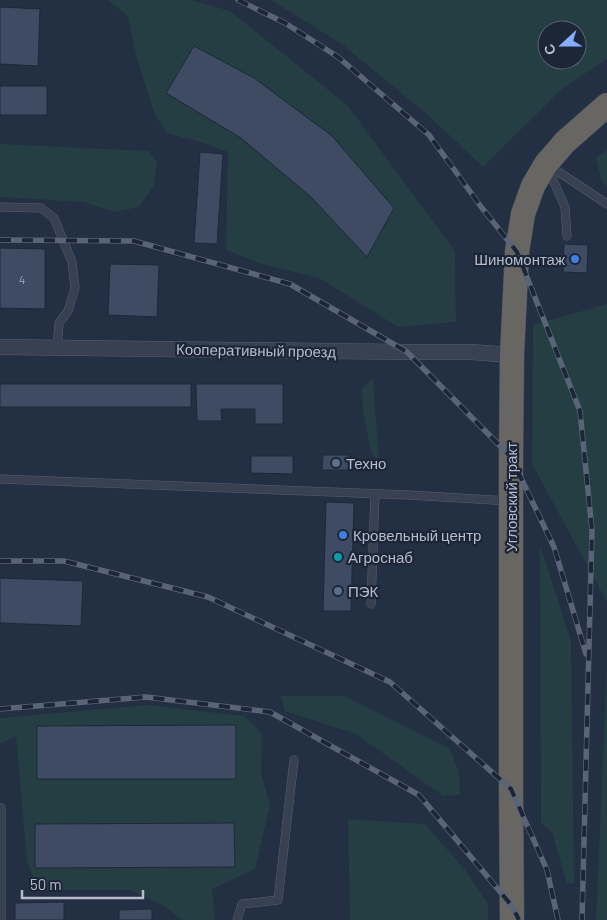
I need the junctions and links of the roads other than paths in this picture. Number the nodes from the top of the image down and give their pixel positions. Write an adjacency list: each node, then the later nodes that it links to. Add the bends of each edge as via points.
1 (607, 105): 2 (highway, Угловский тракт, via 565,142)
2 (546, 164): 3 (lane); 5 (lane, via 566,207); 8 (highway, Угловский тракт, via 533,186 523,214 517,252)
3 (607, 204)
4 (0, 207): 7 (lane, via 41,208 54,218 72,262 75,288 68,312 60,323)
5 (567, 236)
6 (0, 347): 7 (street, Кооперативный проезд)
7 (57, 348): 8 (street, Кооперативный проезд)
8 (512, 355): 11 (highway, Угловский тракт)
9 (0, 478): 10 (lane)
10 (375, 494): 11 (lane); 12 (lane)
11 (512, 501): 17 (highway, Угловский тракт)
12 (371, 604)
13 (294, 760): 16 (lane, via 278,900 242,904)
14 (1, 808): 15 (lane)
15 (1, 920)
16 (237, 920)
17 (512, 920)

